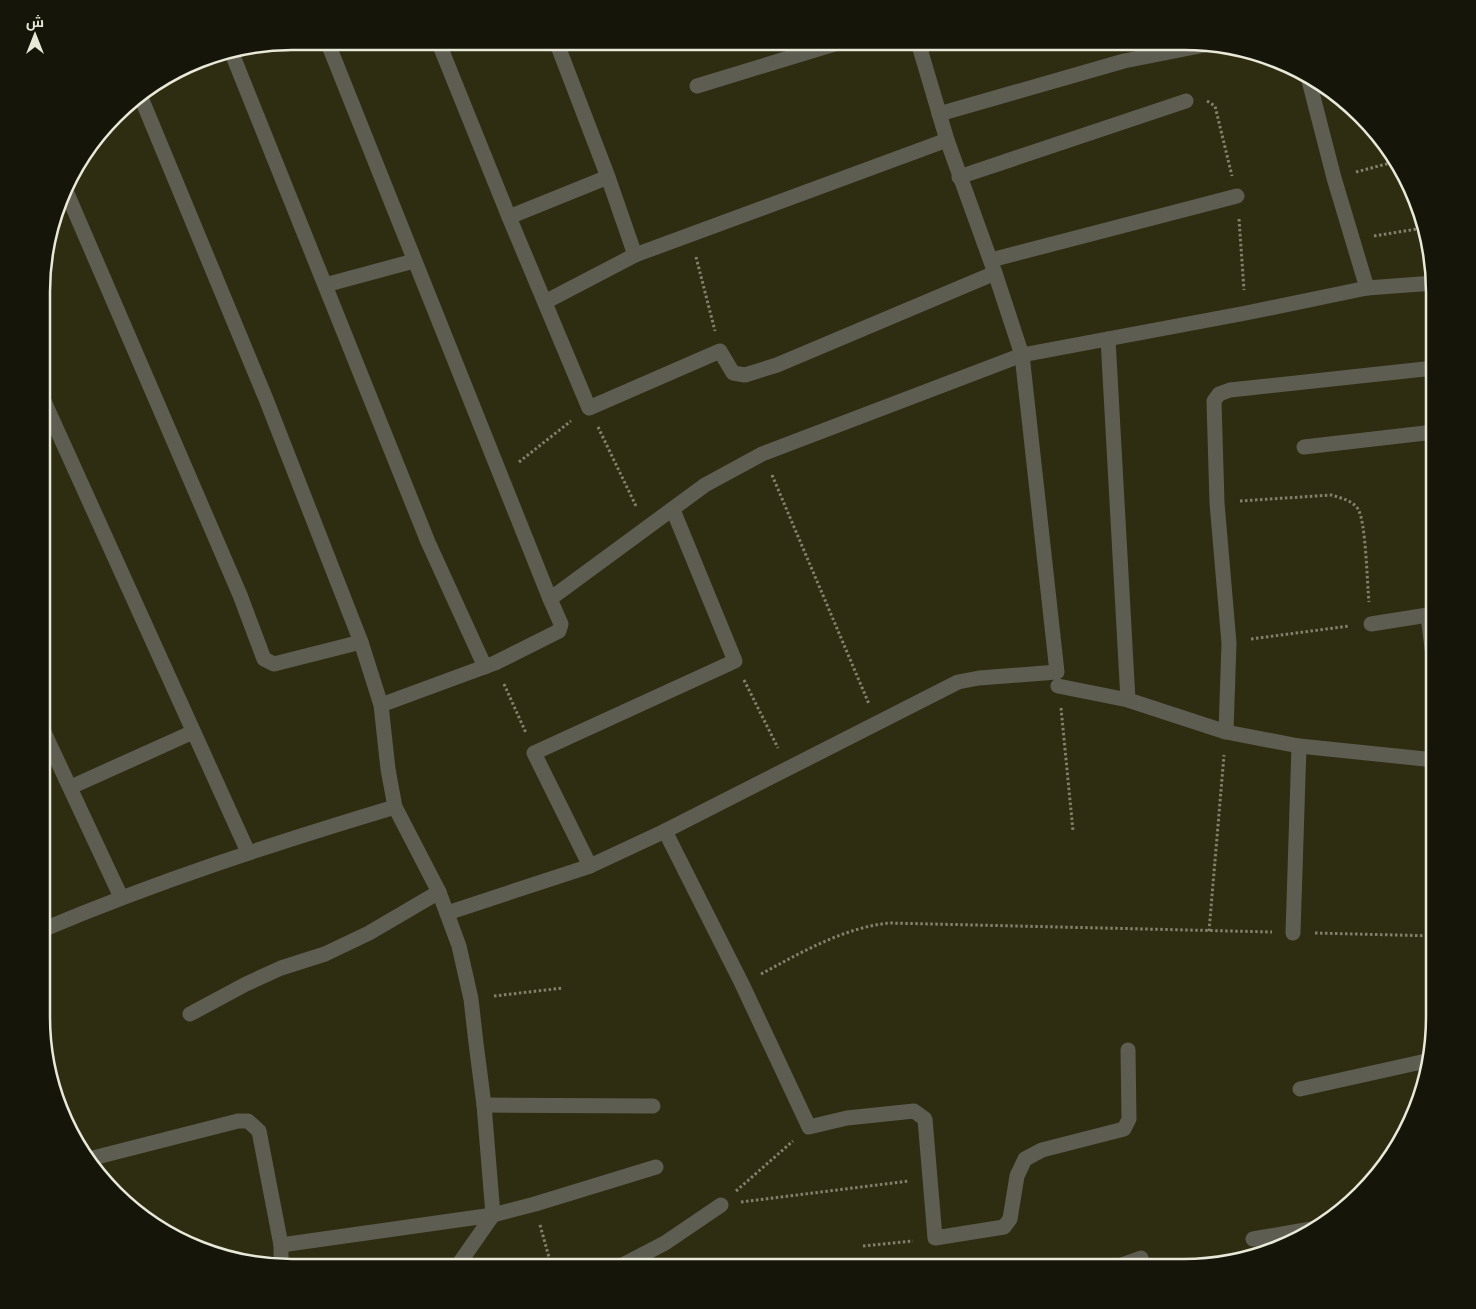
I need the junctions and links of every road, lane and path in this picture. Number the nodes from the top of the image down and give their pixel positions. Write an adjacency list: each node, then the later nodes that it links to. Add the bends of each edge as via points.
1 (331, 50): 25 (street)
2 (442, 50): 20 (street)
3 (559, 50): 15 (street)
4 (815, 50): 9 (street)
5 (920, 50): 12 (street)
6 (1180, 50): 12 (street, via 1124,61)
7 (233, 57): 28 (street)
8 (1310, 85): 17 (street)
9 (698, 86)
10 (1186, 101): 16 (street); 18 (path, via 1203,99 1215,106)
11 (142, 102): 48 (street, via 266,399)
12 (939, 114): 13 (street)
13 (947, 140): 16 (street); 22 (street)
14 (1389, 163): 17 (path)
15 (608, 177): 20 (street); 24 (street)
16 (960, 177): 26 (street)
17 (1334, 178): 23 (street)
18 (1237, 196): 26 (street, via 1119,225); 31 (path)
19 (69, 197): 48 (street, via 240,595 264,659 274,664)
20 (509, 217): 30 (street)
21 (1418, 229): 23 (path)
22 (691, 236): 24 (street); 33 (path)
23 (1352, 240): 29 (street)
24 (635, 255): 30 (street)
25 (414, 261): 28 (street); 41 (street)
26 (993, 267): 33 (street, via 745,376 734,373); 34 (street)
27 (1425, 284): 29 (street)
28 (324, 285): 51 (street, via 428,542)
29 (1367, 288): 31 (street)
30 (545, 302): 36 (street)
31 (1246, 313): 32 (street)
32 (1108, 338): 34 (street); 53 (street)
33 (720, 350): 36 (street)
34 (1022, 355): 40 (street); 55 (street, via 1057,672 958,682)
35 (1426, 369): 42 (street, via 1230,390 1219,394 1214,401)
36 (589, 408): 41 (path); 44 (path)
37 (50, 415): 56 (street)
38 (1426, 433): 39 (street)
39 (1304, 447)
40 (762, 454): 43 (street, via 719,476); 55 (path)
41 (501, 477): 45 (street)
42 (1216, 502): 47 (path, via 1331,495 1346,499 1358,509 1362,523); 49 (street)
43 (674, 510): 44 (street); 50 (street)
44 (646, 528): 45 (street)
45 (550, 599): 51 (street, via 561,624 559,631)
46 (1426, 616): 47 (street)
47 (1370, 624): 49 (path)
48 (360, 642): 54 (street)
49 (1228, 642): 57 (street)
50 (735, 661): 60 (street); 62 (path)
51 (490, 665): 54 (street); 60 (path)
52 (1058, 686): 53 (street); 66 (path)
53 (1128, 700): 57 (street)
54 (381, 705): 64 (street)
55 (878, 724): 62 (street)
56 (193, 732): 63 (street); 67 (street)
57 (1226, 732): 59 (street); 73 (path)
58 (50, 744): 63 (street)
59 (1299, 746): 61 (street); 74 (street)
60 (534, 753): 68 (street)
61 (1426, 759)
62 (788, 770): 65 (street)
63 (71, 787): 70 (street)
64 (395, 807): 67 (street); 69 (street)
65 (665, 832): 68 (street); 76 (street)
66 (1073, 832)
67 (248, 852): 70 (street)
68 (590, 866): 71 (street)
69 (439, 892): 71 (street); 79 (street, via 369,933 324,954 281,968)
70 (121, 897): 72 (street)
71 (448, 914): 78 (street)
72 (50, 927)
73 (1209, 931): 74 (path); 76 (path, via 881,924 839,936)
74 (1293, 933): 75 (path)
75 (1426, 936)
76 (742, 984): 85 (street)
77 (562, 988): 78 (path)
78 (471, 999): 83 (street)
79 (190, 1014)
80 (1128, 1050): 93 (street, via 1129,1119 1124,1129 1042,1150 1025,1159 1014,1184 1010,1219 1004,1227)
81 (1421, 1062): 82 (street)
82 (1300, 1090)
83 (484, 1105): 84 (street); 91 (street)
84 (653, 1106)
85 (809, 1127): 88 (street, via 847,1118 918,1112 926,1123); 90 (path)
86 (95, 1157): 95 (street, via 248,1121 259,1131)
87 (656, 1167): 89 (street)
88 (931, 1178): 90 (path); 93 (street)
89 (535, 1204): 91 (street); 99 (path)
90 (721, 1205): 100 (street, via 665,1243)
91 (493, 1215): 95 (street); 98 (street)
92 (1296, 1232): 94 (street)
93 (936, 1238): 96 (path)
94 (1252, 1239)
95 (282, 1245): 97 (street)
96 (864, 1246)
97 (280, 1258)
98 (463, 1259)
99 (550, 1259)
100 (634, 1259)

